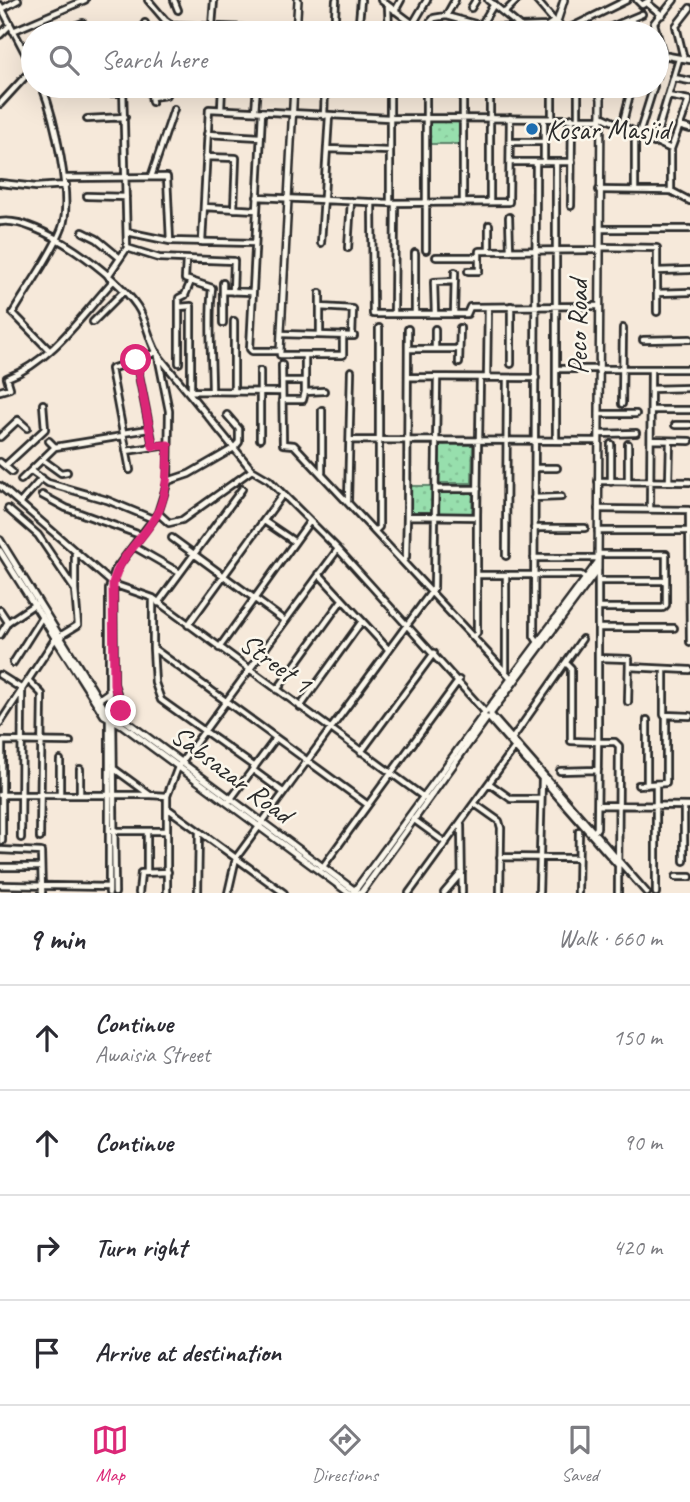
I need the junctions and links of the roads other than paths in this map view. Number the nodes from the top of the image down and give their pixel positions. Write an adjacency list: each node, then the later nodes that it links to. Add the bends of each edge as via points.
1 (18, 0): 24 (street)
2 (85, 0): 34 (street)
3 (148, 0): 35 (street)
4 (174, 0): 27 (street)
5 (214, 0): 36 (street)
6 (298, 0): 37 (street)
7 (336, 0): 38 (street)
8 (360, 0): 39 (street)
9 (382, 0): 23 (street)
10 (401, 0): 28 (street)
11 (427, 0): 42 (street)
12 (455, 0): 32 (street)
13 (476, 0): 25 (street)
14 (488, 0): 22 (street)
15 (517, 0): 29 (street)
16 (536, 0): 47 (street)
17 (564, 0): 48 (street)
18 (627, 0): 49 (street)
19 (637, 0): 21 (street, via 641,5)
20 (674, 0): 31 (street)
21 (648, 1): 31 (street)
22 (494, 4): 29 (street); 45 (street)
23 (388, 6): 28 (street); 40 (street)
24 (1, 7): 53 (street)
25 (471, 8)
26 (690, 8): 56 (street, via 676,26)
27 (178, 10)
28 (395, 11): 41 (street)
29 (505, 12): 46 (street)
30 (642, 14): 33 (street)
31 (661, 14): 51 (street)
32 (446, 16): 43 (street); 44 (street)
33 (631, 19): 50 (street)
34 (30, 21)
35 (166, 21)
36 (212, 21)
37 (297, 21)
38 (335, 21)
39 (359, 21)
40 (389, 21)
41 (409, 21)
42 (415, 21)
43 (432, 21)
44 (457, 21)
45 (484, 21)
46 (515, 21)
47 (554, 21)
48 (555, 21)
49 (586, 21)
50 (626, 21)
51 (657, 21)
52 (21, 24): 53 (street)
53 (11, 28): 54 (street); 55 (street)
54 (0, 35)
55 (21, 44)
56 (684, 59): 57 (street)
57 (674, 78): 59 (street); 60 (street)
58 (21, 79): 79 (street)
59 (690, 81)
60 (669, 93)
61 (669, 96): 78 (street)
62 (45, 98): 116 (street)
63 (124, 98): 85 (street)
64 (221, 98): 81 (street)
65 (257, 98): 82 (street)
66 (293, 98): 83 (street)
67 (325, 98): 84 (street)
68 (390, 98): 86 (street)
69 (426, 98): 93 (street)
70 (463, 98): 94 (street)
71 (490, 98): 95 (street)
72 (552, 98): 89 (street)
73 (577, 98): 90 (street)
74 (598, 98): 91 (street, Peco Road)
75 (629, 98): 96 (street)
76 (650, 98): 99 (street)
77 (667, 98): 104 (street)
78 (690, 100): 97 (street)
79 (0, 104)
80 (174, 108): 115 (street)
81 (221, 109): 82 (street); 100 (street, via 209,109)
82 (258, 111): 83 (street); 101 (street)
83 (292, 114): 84 (street); 125 (street)
84 (326, 116): 86 (street); 105 (street)
85 (125, 117): 92 (street); 114 (street)
86 (389, 118): 93 (street); 107 (street)
87 (510, 118): 88 (street); 95 (street); 102 (street)
88 (544, 118): 89 (street); 103 (street)
89 (552, 118): 90 (street)
90 (575, 118): 91 (street); 113 (street)
91 (601, 118): 96 (street); 119 (street, Peco Road)
92 (87, 119)
93 (426, 119): 94 (street); 132 (street)
94 (463, 119): 95 (street); 133 (street)
95 (490, 119): 130 (street)
96 (622, 126): 99 (street)
97 (679, 126): 98 (street); 106 (street)
98 (690, 129)
99 (637, 133): 104 (street); 120 (street)
100 (207, 134): 101 (street); 108 (street)
101 (260, 136): 124 (street)
102 (510, 142): 103 (street); 109 (street)
103 (544, 142): 111 (street)
104 (654, 143): 106 (street)
105 (327, 149): 107 (street); 126 (street)
106 (671, 149): 121 (street)
107 (389, 151): 131 (street)
108 (206, 157): 135 (street); 136 (street, via 236,158)
109 (510, 162): 110 (street); 130 (street, via 509,202)
110 (536, 162): 111 (street); 154 (street)
111 (544, 162): 112 (street)
112 (556, 162): 113 (street); 155 (street)
113 (572, 162): 134 (street)
114 (126, 177): 115 (street); 116 (street); 123 (street)
115 (151, 177): 146 (street, via 167,179)
116 (65, 178): 118 (street)
117 (0, 183): 118 (street)
118 (66, 185): 145 (street, via 62,230)
119 (599, 190): 120 (street); 141 (street, Peco Road)
120 (635, 190): 121 (street)
121 (671, 191): 128 (street)
122 (87, 196): 123 (street)
123 (126, 197): 144 (street)
124 (257, 197): 125 (street); 137 (street)
125 (288, 198): 126 (street); 199 (street)
126 (323, 200): 127 (street); 149 (street)
127 (351, 201): 129 (street); 151 (street)
128 (690, 201)
129 (372, 202): 131 (street); 187 (street, via 372,313)
130 (490, 202): 133 (street)
131 (392, 203): 132 (street); 187 (street)
132 (426, 203): 133 (street); 153 (street)
133 (463, 203)
134 (571, 206)
135 (204, 207): 136 (street); 147 (street)
136 (234, 209): 137 (street)
137 (256, 210): 148 (street)
138 (509, 217): 157 (street)
139 (0, 222): 145 (street, via 18,223)
140 (489, 225): 156 (street)
141 (598, 229): 142 (street); 152 (street, Peco Road)
142 (690, 229)
143 (83, 232): 161 (street)
144 (127, 232): 146 (street); 150 (street)
145 (55, 240): 167 (street, via 82,252); 207 (street, via 13,313)
146 (170, 241): 147 (street)
147 (202, 242): 148 (street)
148 (254, 243): 175 (street)
149 (321, 243)
150 (127, 248): 161 (street); 162 (street)
151 (348, 248)
152 (598, 249): 155 (street); 165 (street, via 656,247); 182 (street, Peco Road)
153 (426, 250)
154 (536, 250): 155 (street); 157 (street); 180 (street)
155 (557, 250): 181 (street)
156 (489, 251): 157 (street); 160 (street, via 478,251)
157 (510, 251)
158 (415, 253): 188 (street)
159 (436, 257): 160 (street)
160 (478, 257): 164 (street, via 479,271)
161 (120, 258): 167 (street)
162 (186, 260): 169 (street, via 185,279); 174 (street, via 234,261)
163 (690, 270): 165 (street)
164 (468, 271)
165 (657, 271): 178 (street)
166 (455, 272): 170 (street)
167 (108, 276): 168 (street)
168 (113, 281): 172 (street); 207 (street)
169 (191, 281): 183 (street, via 186,295 179,298); 235 (street, via 212,288)
170 (455, 281): 189 (street, via 434,282); 190 (street)
171 (223, 284): 173 (street)
172 (124, 291): 192 (street); 209 (street, via 148,325)
173 (223, 291): 174 (street); 193 (street)
174 (233, 292): 175 (street)
175 (251, 292): 208 (street, via 250,350)
176 (690, 292): 178 (street)
177 (320, 293): 184 (street)
178 (657, 293): 186 (street)
179 (511, 306): 180 (street); 185 (street); 214 (street)
180 (536, 306): 181 (street); 228 (street)
181 (556, 306): 182 (street); 216 (street)
182 (598, 306): 217 (street, Peco Road)
183 (179, 307): 212 (street); 234 (street, via 191,306)
184 (320, 307): 200 (street); 201 (street, via 353,309 353,335)
185 (488, 307): 190 (street, via 470,307 468,314); 226 (street)
186 (657, 312)
187 (394, 314): 188 (street)
188 (415, 314): 189 (street)
189 (435, 314): 190 (street)
190 (454, 314)
191 (234, 321): 236 (street)
192 (93, 322)
193 (223, 323)
194 (379, 328): 259 (street)
195 (460, 328): 206 (street)
196 (623, 328): 218 (street)
197 (408, 329): 204 (street)
198 (435, 329): 205 (street)
199 (281, 334): 200 (street); 208 (street)
200 (320, 334): 201 (street)
201 (343, 335): 210 (street, via 343,355)
202 (690, 339): 203 (street)
203 (643, 340)
204 (408, 349): 205 (street); 223 (street)
205 (435, 349): 206 (street)
206 (459, 349): 213 (street)
207 (50, 351): 233 (street, via 7,378 10,388)
208 (280, 351): 210 (street, via 280,355)
209 (157, 354): 211 (street); 234 (street); 273 (street, via 169,411)
210 (305, 355): 230 (street)
211 (136, 360): 253 (street); 255 (street, via 111,369)
212 (179, 363)
213 (459, 363)
214 (511, 364)
215 (282, 365): 229 (street)
216 (557, 369): 217 (street); 268 (street)
217 (598, 369): 218 (street); 247 (street, Peco Road)
218 (622, 369): 220 (street); 243 (street)
219 (690, 369): 220 (street)
220 (651, 370): 231 (street)
221 (260, 371): 238 (street)
222 (351, 371): 261 (street)
223 (408, 377): 224 (street); 262 (street)
224 (437, 378): 225 (street); 263 (street)
225 (480, 378): 226 (street); 264 (street)
226 (487, 378): 227 (street)
227 (507, 378): 228 (street); 265 (street)
228 (536, 378): 266 (street)
229 (282, 381): 230 (street); 239 (street)
230 (305, 381): 240 (street)
231 (651, 388): 232 (street); 245 (street)
232 (690, 388)
233 (0, 391)
234 (190, 391): 235 (street); 276 (street)
235 (212, 391): 236 (street)
236 (233, 391): 238 (street)
237 (324, 391): 240 (street)
238 (260, 392): 239 (street); 258 (street)
239 (282, 392): 241 (street)
240 (305, 392): 241 (street, via 303,400)
241 (282, 400): 288 (street, via 283,444 296,447)
242 (43, 404): 280 (street, via 45,429)
243 (622, 404)
244 (322, 410): 288 (street)
245 (651, 410): 246 (street); 267 (street)
246 (690, 410)
247 (598, 414): 248 (street); 257 (street, Peco Road)
248 (636, 414)
249 (227, 415): 276 (street, via 239,429)
250 (676, 425): 251 (street)
251 (690, 425)
252 (27, 428): 256 (street, via 18,421)
253 (149, 429): 255 (street); 274 (street)
254 (636, 433): 257 (street)
255 (123, 434): 275 (street); 277 (street)
256 (0, 437)
257 (598, 437): 268 (street); 292 (street, Peco Road)
258 (260, 439)
259 (379, 439): 261 (street); 262 (street); 321 (street)
260 (49, 440): 275 (street)
261 (350, 440): 306 (street)
262 (407, 440): 263 (street); 312 (street)
263 (436, 440): 264 (street); 300 (street)
264 (479, 440): 265 (street); 301 (street)
265 (506, 440): 266 (street); 334 (street)
266 (535, 440): 268 (street); 281 (street)
267 (651, 440): 269 (street); 295 (street)
268 (556, 441)
269 (670, 441): 270 (street); 296 (street)
270 (690, 441)
271 (611, 444): 293 (street)
272 (628, 444): 294 (street)
273 (168, 445): 274 (street); 291 (street)
274 (153, 446): 277 (street)
275 (55, 447): 278 (street)
276 (234, 448): 284 (street); 291 (street)
277 (126, 451): 283 (street)
278 (43, 460): 285 (street); 287 (street, via 61,473)
279 (0, 462): 280 (street)
280 (5, 466): 286 (street)
281 (535, 468): 282 (street); 304 (street)
282 (557, 468)
283 (130, 470)
284 (252, 470): 302 (street); 311 (street, via 182,520 169,523)
285 (32, 471): 289 (street); 290 (street)
286 (12, 472)
287 (67, 472)
288 (321, 474): 306 (street)
289 (42, 477): 307 (street); 315 (street)
290 (21, 480)
291 (168, 481): 311 (street)
292 (598, 481): 293 (street); 309 (street, Peco Road)
293 (611, 482): 294 (street)
294 (628, 482): 295 (street)
295 (650, 482): 296 (street); 310 (street)
296 (669, 482): 297 (street)
297 (690, 482)
298 (0, 486): 307 (street, Street 1)
299 (242, 489): 333 (street)
300 (436, 489): 301 (street); 313 (street)
301 (478, 489): 314 (street)
302 (283, 494): 316 (street); 317 (street)
303 (42, 495): 324 (street)
304 (534, 498): 305 (street); 319 (street)
305 (561, 498)
306 (348, 500): 321 (street)
307 (20, 503): 332 (street, Street 1)
308 (8, 509): 350 (street, via 38,535)
309 (598, 509): 310 (street); 322 (street, Peco Road)
310 (650, 509): 318 (street, via 687,509)
311 (158, 513): 315 (street)
312 (407, 516): 313 (street); 336 (street)
313 (435, 516): 314 (street); 352 (street)
314 (477, 517): 341 (street)
315 (153, 519): 324 (street)
316 (264, 521): 327 (street); 344 (street)
317 (310, 521): 327 (street); 330 (street)
318 (689, 522): 323 (street)
319 (534, 528): 320 (street); 335 (street)
320 (585, 528)
321 (376, 530): 336 (street)
322 (598, 531): 323 (street); 337 (street, Peco Road)
323 (689, 531): 328 (street)
324 (140, 535): 329 (street)
325 (172, 538): 333 (street)
326 (0, 540): 348 (street)
327 (295, 542): 354 (street)
328 (689, 545): 338 (street)
329 (133, 546): 339 (street); 349 (street, via 115,570)
330 (338, 549): 340 (street); 364 (street)
331 (0, 551): 348 (street)
332 (75, 552): 349 (street, Street 1); 350 (street)
333 (194, 555): 339 (street); 344 (street)
334 (506, 556)
335 (534, 558): 337 (street); 343 (street)
336 (404, 560): 352 (street)
337 (598, 561): 345 (street); 346 (street, via 666,554); 347 (street)
338 (690, 570): 351 (street)
339 (180, 573): 357 (street)
340 (319, 574): 355 (street); 361 (street)
341 (477, 575): 342 (street); 369 (street)
342 (506, 575): 343 (street); 385 (street)
343 (534, 575): 345 (street, via 581,575); 373 (street, via 534,636)
344 (223, 577): 354 (street); 365 (street)
345 (587, 579): 373 (street)
346 (666, 580): 347 (street); 358 (street, via 665,607)
347 (597, 581): 358 (street)
348 (24, 583): 356 (street)
349 (113, 584): 353 (street, Street 1); 392 (street, via 109,589); 402 (street, via 114,684)
350 (75, 590): 370 (street, via 78,625)
351 (690, 590): 372 (street)
352 (432, 591): 364 (street); 369 (street)
353 (153, 598): 357 (street, Street 1); 374 (street)
354 (254, 600): 361 (street); 375 (street)
355 (342, 600): 362 (street); 391 (street)
356 (36, 603): 360 (street); 363 (street); 370 (street, Sabsazar Road)
357 (158, 603): 365 (street, Street 1)
358 (597, 608): 366 (street)
359 (0, 610): 363 (street)
360 (42, 617): 370 (street); 379 (street)
361 (285, 621): 383 (street)
362 (362, 621): 376 (street); 396 (street)
363 (8, 622): 368 (street)
364 (408, 624): 376 (street); 377 (street)
365 (188, 625): 375 (street, Street 1)
366 (597, 628): 367 (street); 378 (street)
367 (674, 628)
368 (0, 635)
369 (474, 636): 385 (street)
370 (58, 637): 389 (street); 393 (street, Sabsazar Road); 400 (street)
371 (582, 639): 380 (street)
372 (690, 642)
373 (539, 644): 388 (street)
374 (153, 648): 394 (street); 405 (street, via 158,696)
375 (219, 648): 383 (street, Street 1)
376 (388, 649): 404 (street)
377 (433, 653): 387 (street); 414 (street)
378 (597, 658): 381 (street, via 628,657); 412 (street)
379 (13, 663)
380 (566, 663): 407 (street); 412 (street, via 571,668 571,741)
381 (629, 667): 382 (street); 395 (street)
382 (664, 669): 384 (street); 398 (street)
383 (250, 670): 391 (street, Street 1); 394 (street)
384 (690, 670)
385 (506, 672): 388 (street)
386 (0, 675): 390 (street)
387 (459, 680): 397 (street); 423 (street)
388 (512, 680): 397 (street)
389 (28, 681): 390 (street); 410 (street, via 42,694)
390 (22, 690): 403 (street); 409 (street)
391 (277, 690): 396 (street, Street 1)
392 (110, 692): 393 (street); 400 (street)
393 (99, 699): 400 (street, Sabsazar Road)
394 (227, 701): 405 (street); 406 (street)
395 (628, 702)
396 (300, 707): 404 (street, Street 1)
397 (488, 714): 407 (street); 413 (street); 438 (street)
398 (666, 716): 399 (street); 428 (street, via 666,783)
399 (690, 716)
400 (111, 717): 402 (street, Sabsazar Road); 417 (street); 418 (street); 435 (street)
401 (647, 720): 427 (street)
402 (126, 722): 417 (street, Sabsazar Road)
403 (0, 723)
404 (329, 729): 414 (street, Street 1); 416 (street)
405 (205, 731): 417 (street); 419 (street)
406 (276, 738): 416 (street); 419 (street)
407 (512, 739): 413 (street)
408 (1, 741): 409 (street); 430 (street)
409 (22, 741): 410 (street); 431 (street)
410 (41, 742): 411 (street); 432 (street)
411 (70, 742)
412 (598, 742): 421 (street); 445 (street, via 620,746)
413 (516, 746): 424 (street); 425 (street)
414 (361, 752): 423 (street, Street 1)
415 (60, 760): 433 (street)
416 (306, 760): 429 (street); 442 (street)
417 (180, 765): 437 (street); 440 (street)
418 (113, 768): 435 (street); 436 (street)
419 (254, 768): 429 (street); 440 (street)
420 (80, 769): 434 (street)
421 (598, 770): 422 (street); 443 (street)
422 (561, 771)
423 (390, 774): 438 (street, Street 1); 442 (street)
424 (543, 777): 439 (street); 456 (street)
425 (489, 785): 439 (street, via 516,800); 441 (street)
426 (638, 785): 427 (street)
427 (647, 785): 428 (street)
428 (656, 785): 444 (street)
429 (283, 792): 449 (street)
430 (1, 795): 431 (street); 459 (street)
431 (21, 795): 432 (street); 457 (street)
432 (40, 795): 433 (street); 458 (street)
433 (60, 795): 434 (street)
434 (80, 795): 435 (street)
435 (111, 795): 436 (street); 451 (street)
436 (150, 795): 437 (street)
437 (167, 796): 447 (street)
438 (427, 799): 448 (street)
439 (540, 799): 464 (street)
440 (229, 802): 449 (street)
441 (475, 804): 450 (street); 462 (street, via 499,821)
442 (368, 805): 470 (street)
443 (598, 805): 445 (street); 456 (street)
444 (656, 805): 445 (street); 446 (street); 495 (street)
445 (618, 806): 467 (street)
446 (687, 806): 466 (street)
447 (167, 808): 453 (street); 454 (street)
448 (412, 819): 460 (street); 486 (street)
449 (260, 824): 463 (street); 470 (street)
450 (461, 825): 460 (street); 473 (street)
451 (111, 831): 452 (street); 478 (street); 480 (street)
452 (147, 831): 453 (street); 471 (street)
453 (167, 831): 472 (street)
454 (199, 831): 463 (street); 483 (street)
455 (579, 831): 465 (street)
456 (594, 834): 467 (street)
457 (21, 838)
458 (40, 838)
459 (2, 841)
460 (446, 843): 487 (street)
461 (0, 850): 469 (street, via 39,851)
462 (500, 857): 464 (street); 490 (street)
463 (236, 858): 484 (street); 485 (street)
464 (539, 858): 465 (street); 491 (street)
465 (578, 859): 492 (street)
466 (684, 861)
467 (620, 864): 493 (street); 494 (street)
468 (0, 867): 469 (street)
469 (41, 867): 477 (street)
470 (321, 869): 486 (street)
471 (147, 872): 472 (street); 481 (street, via 140,877)
472 (168, 872): 482 (street)
473 (462, 872): 488 (street); 489 (street)
474 (676, 877): 475 (street)
475 (690, 877)
476 (0, 885): 477 (street)
477 (42, 886): 478 (street); 479 (street)
478 (109, 890)
479 (42, 893)
480 (115, 893)
481 (139, 893)
482 (167, 893)
483 (198, 893)
484 (228, 893)
485 (284, 893)
486 (355, 893)
487 (409, 893)
488 (444, 893)
489 (461, 893)
490 (500, 893)
491 (539, 893)
492 (578, 893)
493 (618, 893)
494 (647, 893)
495 (656, 893)

